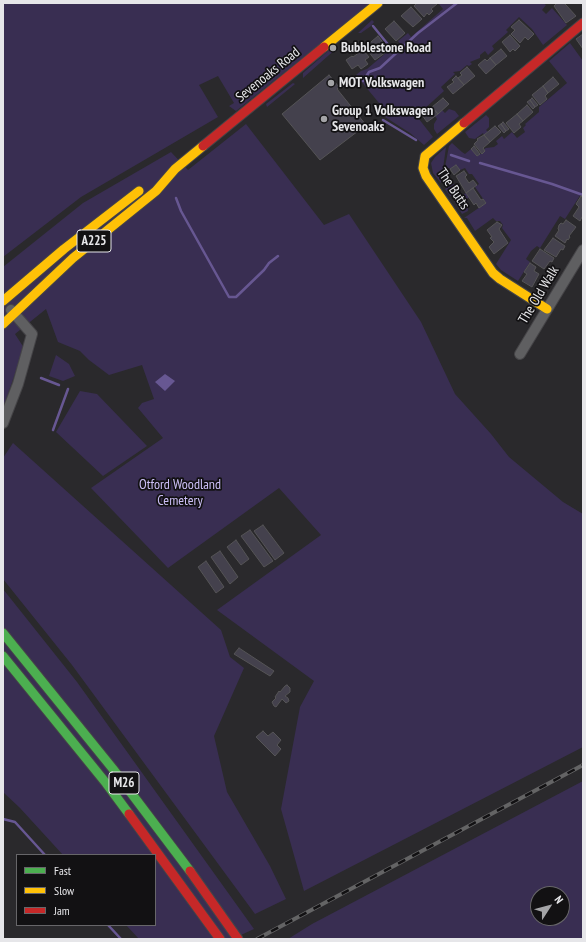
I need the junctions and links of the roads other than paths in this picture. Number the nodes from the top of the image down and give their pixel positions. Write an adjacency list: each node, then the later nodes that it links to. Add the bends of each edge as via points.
1 (378, 3): 3 (main road, Sevenoaks Road / A225)
2 (583, 23): 6 (main road, The Butts, via 430,151 423,163 426,176 493,273)
3 (175, 169): 5 (main road, Sevenoaks Road / A225, via 143,188 64,249); 7 (main road, Sevenoaks Road / A225, via 156,191 74,258)
4 (583, 250): 6 (street, The Old Walk)
5 (3, 301): 7 (street)
6 (547, 308): 9 (street, The Old Walk)
7 (14, 314): 8 (main road, Sevenoaks Road / A225); 10 (street, via 32,334 18,384)
8 (3, 324)
9 (520, 354)
10 (3, 423)
11 (3, 634): 14 (main road, M26, via 118,775)
12 (3, 656): 13 (main road, M26, via 110,789)
13 (220, 939)
14 (238, 939)

